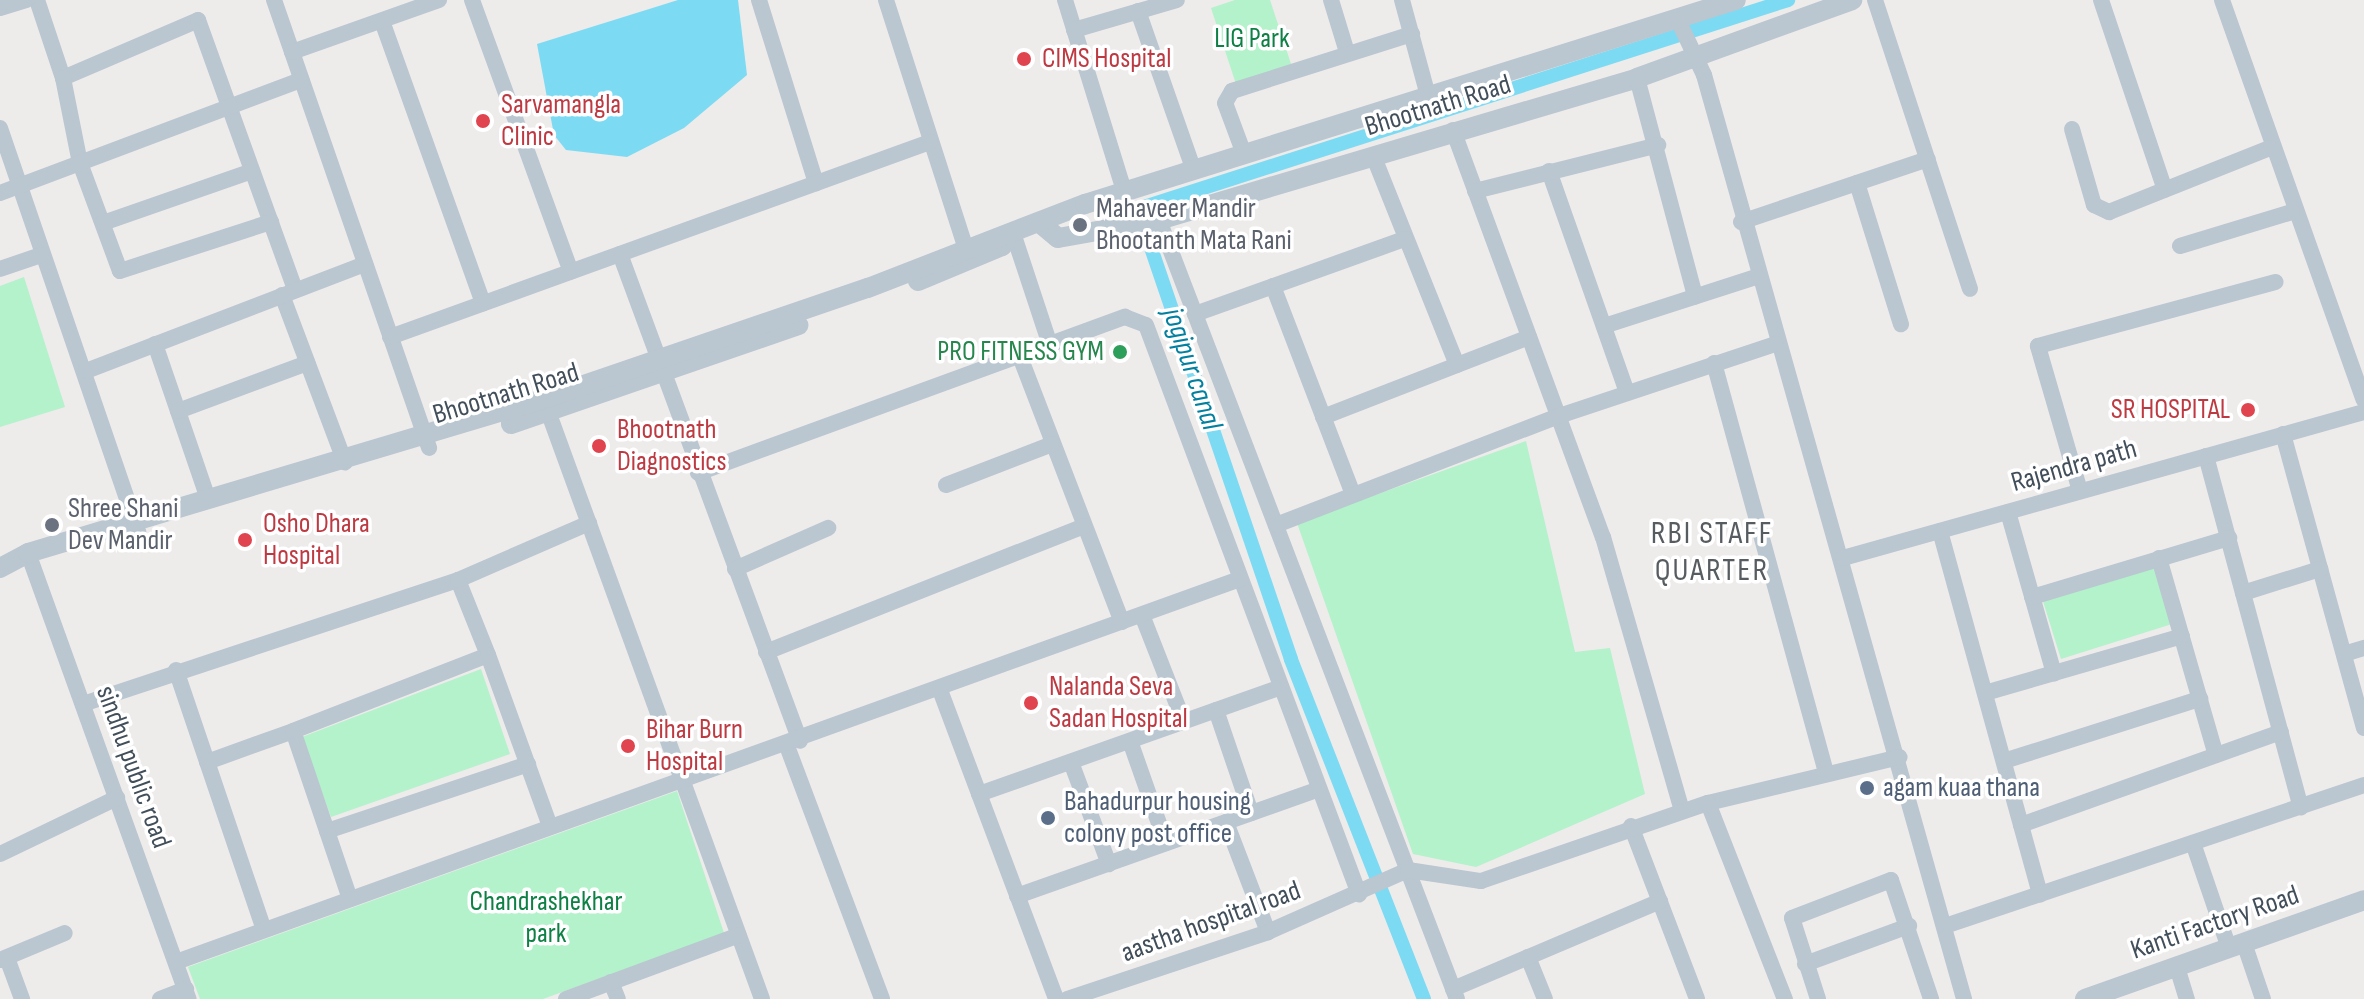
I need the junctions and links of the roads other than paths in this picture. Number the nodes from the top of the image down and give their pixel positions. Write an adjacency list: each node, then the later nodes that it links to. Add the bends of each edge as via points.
1 (27, 0): 17 (street)
2 (37, 0): 26 (street)
3 (274, 0): 24 (street)
4 (439, 0): 19 (street)
5 (472, 0): 65 (street)
6 (759, 0): 44 (street)
7 (886, 0): 34 (street)
8 (1065, 0): 21 (street)
9 (1177, 0): 18 (street)
10 (1331, 0): 23 (street)
11 (1402, 0): 22 (street)
12 (1736, 0): 20 (street, Bhootnath Road)
13 (1852, 0): 25 (street, Bhootnath Road)
14 (1875, 0): 39 (street)
15 (2101, 0): 47 (street)
16 (2222, 0): 36 (street)
17 (0, 8)
18 (1138, 11): 21 (street); 42 (street)
19 (382, 21): 24 (street); 72 (street)
20 (1681, 25): 25 (street); 29 (street, Bhootnath Road)
21 (1074, 30): 48 (street)
22 (1412, 34): 23 (street); 29 (street)
23 (1346, 49): 37 (street, via 1321,65 1232,91 1225,103)
24 (292, 52): 28 (street)
25 (1693, 54): 27 (street, Bhootnath Road); 54 (street)
26 (63, 78): 30 (street, via 198,20); 40 (street)
27 (1637, 78): 33 (street, Bhootnath Road); 35 (street)
28 (301, 80): 30 (street); 63 (street)
29 (1428, 96): 37 (street, Bhootnath Road)
30 (230, 111): 40 (street); 41 (street)
31 (0, 128): 46 (street)
32 (2072, 129): 47 (street, via 2102,212)
33 (1453, 130): 38 (street, Bhootnath Road); 49 (street)
34 (930, 142): 44 (street); 61 (street)
35 (1658, 145): 43 (street); 71 (street)
36 (2270, 148): 47 (street); 51 (street)
37 (1244, 154): 42 (street, Bhootnath Road)
38 (1373, 155): 53 (street, Bhootnath Road); 58 (street)
39 (1928, 159): 45 (street); 69 (street)
40 (80, 163): 46 (street); 55 (street)
41 (252, 171): 52 (street); 55 (street)
42 (1194, 171): 48 (street, Bhootnath Road)
43 (1549, 171): 49 (street); 75 (street)
44 (816, 183): 60 (street)
45 (1857, 183): 54 (street); 74 (street)
46 (18, 184): 50 (street); 62 (street)
47 (2165, 190)
48 (1124, 191): 56 (street, Bhootnath Road)
49 (1475, 191): 77 (street)
50 (0, 193)
51 (2292, 212): 59 (street); 88 (street)
52 (271, 222): 55 (street, via 120,271); 70 (street)
53 (1154, 222): 56 (street, Bhootnath Road, via 1058,238); 73 (street)
54 (1741, 222): 66 (street)
55 (103, 223)
56 (1040, 223): 57 (street, Bhootnath Road)
57 (1013, 233): 61 (street, Bhootnath Road); 78 (street)
58 (1405, 239): 68 (street); 85 (street)
59 (2180, 246)
60 (620, 254): 65 (street); 84 (street)
61 (967, 254): 84 (street, Bhootnath Road)
62 (41, 255): 64 (street); 86 (street)
63 (365, 264): 70 (street); 76 (street)
64 (0, 269)
65 (571, 272): 72 (street)
66 (1756, 277): 71 (street); 80 (street)
67 (2276, 282): 101 (street, via 2038,346)
68 (1273, 286): 73 (street); 93 (street)
69 (1970, 289)
70 (288, 293): 79 (street); 82 (street)
71 (1695, 296): 75 (street)
72 (483, 303): 76 (street)
73 (1195, 314): 106 (street)
74 (1901, 324)
75 (1604, 326): 87 (street)
76 (390, 337): 95 (street)
77 (1529, 337): 85 (street); 92 (street)
78 (1049, 342): 81 (street); 118 (street, via 1125,317 1146,325)
79 (155, 344): 86 (street); 90 (street)
80 (1775, 344): 83 (street); 113 (street, via 1830,540)
81 (1019, 354): 96 (street); 99 (street)
82 (307, 363): 90 (street); 98 (street)
83 (1714, 363): 87 (street); 149 (street)
84 (658, 365): 89 (street, Bhootnath Road); 99 (street)
85 (1457, 365): 93 (street)
86 (86, 371): 107 (street)
87 (1627, 393): 92 (street)
88 (2364, 400)
89 (546, 406): 95 (street, Bhootnath Road); 105 (street)
90 (178, 411): 103 (street)
91 (2364, 412): 94 (street, Rajendra path)
92 (1559, 416): 102 (street); 157 (street, via 1603,537)
93 (1323, 417): 102 (street)
94 (2283, 434): 97 (street, Rajendra path); 117 (street)
95 (427, 443): 98 (street, Bhootnath Road); 107 (street, Bhootnath Road)
96 (1052, 444): 100 (street); 108 (street)
97 (2206, 456): 101 (street, Rajendra path); 111 (street)
98 (345, 463): 103 (street, Bhootnath Road)
99 (698, 473): 116 (street)
100 (946, 485)
101 (2080, 491): 104 (street, Rajendra path)
102 (1353, 494): 106 (street)
103 (208, 499): 107 (street, Bhootnath Road)
104 (2008, 512): 110 (street, Rajendra path); 121 (street)
105 (589, 523): 119 (street); 150 (street)
106 (1276, 525): 168 (street)
107 (138, 526): 112 (street, Bhootnath Road)
108 (1084, 526): 123 (street); 126 (street)
109 (828, 528): 116 (street)
110 (1940, 531): 113 (street, Rajendra path); 133 (street)
111 (2229, 538): 114 (street); 120 (street)
112 (30, 558): 115 (street, Bhootnath Road); 135 (street, sindhu public road)
113 (1843, 558): 144 (street)
114 (2159, 558): 121 (street); 124 (street)
115 (0, 569)
116 (735, 569): 126 (street)
117 (2320, 569): 120 (street); 127 (street)
118 (1240, 579): 122 (street); 131 (street)
119 (458, 580): 128 (street); 129 (street)
120 (2243, 593): 140 (street)
121 (2032, 597): 130 (street)
122 (1142, 615): 123 (street); 137 (street)
123 (1122, 622): 132 (street)
124 (2182, 636): 130 (street); 134 (street)
125 (2364, 648): 127 (street)
126 (766, 652): 142 (street)
127 (2344, 654): 138 (street)
128 (488, 655): 139 (street); 148 (street)
129 (176, 670): 135 (street); 146 (street)
130 (2054, 674): 133 (street)
131 (1281, 687): 136 (street); 152 (street)
132 (940, 690): 142 (street); 153 (street)
133 (1985, 693): 145 (street)
134 (2200, 699): 143 (street); 145 (street)
135 (83, 704): 154 (street, sindhu public road)
136 (1216, 710): 137 (street); 158 (street)
137 (1184, 722): 141 (street)
138 (2363, 724)
139 (293, 731): 146 (street); 163 (street)
140 (2281, 732): 143 (street); 156 (street)
141 (1130, 741): 147 (street); 164 (street)
142 (794, 744): 150 (street); 195 (street)
143 (2216, 755): 160 (street)
144 (1900, 757): 149 (street); 176 (street)
145 (2004, 761): 160 (street)
146 (207, 762): 177 (street)
147 (1071, 762): 153 (street); 167 (street)
148 (528, 764): 161 (street); 163 (street)
149 (1825, 770): 155 (street)
150 (685, 784): 161 (street); 180 (street)
151 (2364, 785): 156 (street)
152 (1319, 789): 158 (street); 169 (street)
153 (979, 794): 171 (street)
154 (117, 798): 166 (street); 184 (street, sindhu public road)
155 (1708, 803): 157 (street); 200 (street)
156 (2301, 807): 165 (street)
157 (1681, 808): 162 (street)
158 (1251, 813): 159 (street)
159 (1226, 822): 164 (street); 178 (street)
160 (2021, 825): 170 (street)
161 (550, 826): 172 (street)
162 (1631, 826): 168 (street, via 1481,881); 174 (street)
163 (327, 831): 172 (street)
164 (1166, 843): 167 (street)
165 (2193, 843): 170 (street); 181 (street)
166 (0, 854)
167 (1109, 864): 171 (street)
168 (1402, 873): 169 (street, aastha hospital road); 189 (street)
169 (1364, 892): 178 (street, aastha hospital road)
170 (2040, 894): 176 (street)
171 (1017, 896): 196 (street)
172 (350, 899): 177 (street)
173 (2364, 900): 181 (street, Kanti Factory Road)
174 (1660, 901): 182 (street); 199 (street)
175 (1909, 926): 185 (street); 185 (street, via 1894,883 1886,880 1795,915 1790,923); 202 (street)
176 (1945, 926): 203 (street)
177 (264, 930): 184 (street)
178 (1268, 932): 197 (street, aastha hospital road)
179 (65, 933): 183 (street)
180 (739, 935): 187 (street); 194 (street)
181 (2237, 945): 186 (street, Kanti Factory Road); 206 (street)
182 (1528, 957): 189 (street); 198 (street)
183 (4, 959): 190 (street)
184 (176, 962): 188 (street, sindhu public road)
185 (1805, 964): 201 (street)
186 (2177, 967): 204 (street, Kanti Factory Road); 205 (street)
187 (611, 982): 192 (street); 193 (street)
188 (188, 994): 191 (street)
189 (1455, 994)
190 (22, 999)
191 (160, 999)
192 (566, 999)
193 (618, 999)
194 (762, 999)
195 (882, 999)
196 (1056, 999)
197 (1067, 999)
198 (1545, 999)
199 (1697, 999)
200 (1785, 999)
201 (1818, 999)
202 (1931, 999)
203 (1964, 999)
204 (2085, 999)
205 (2187, 999)
206 (2263, 999)

